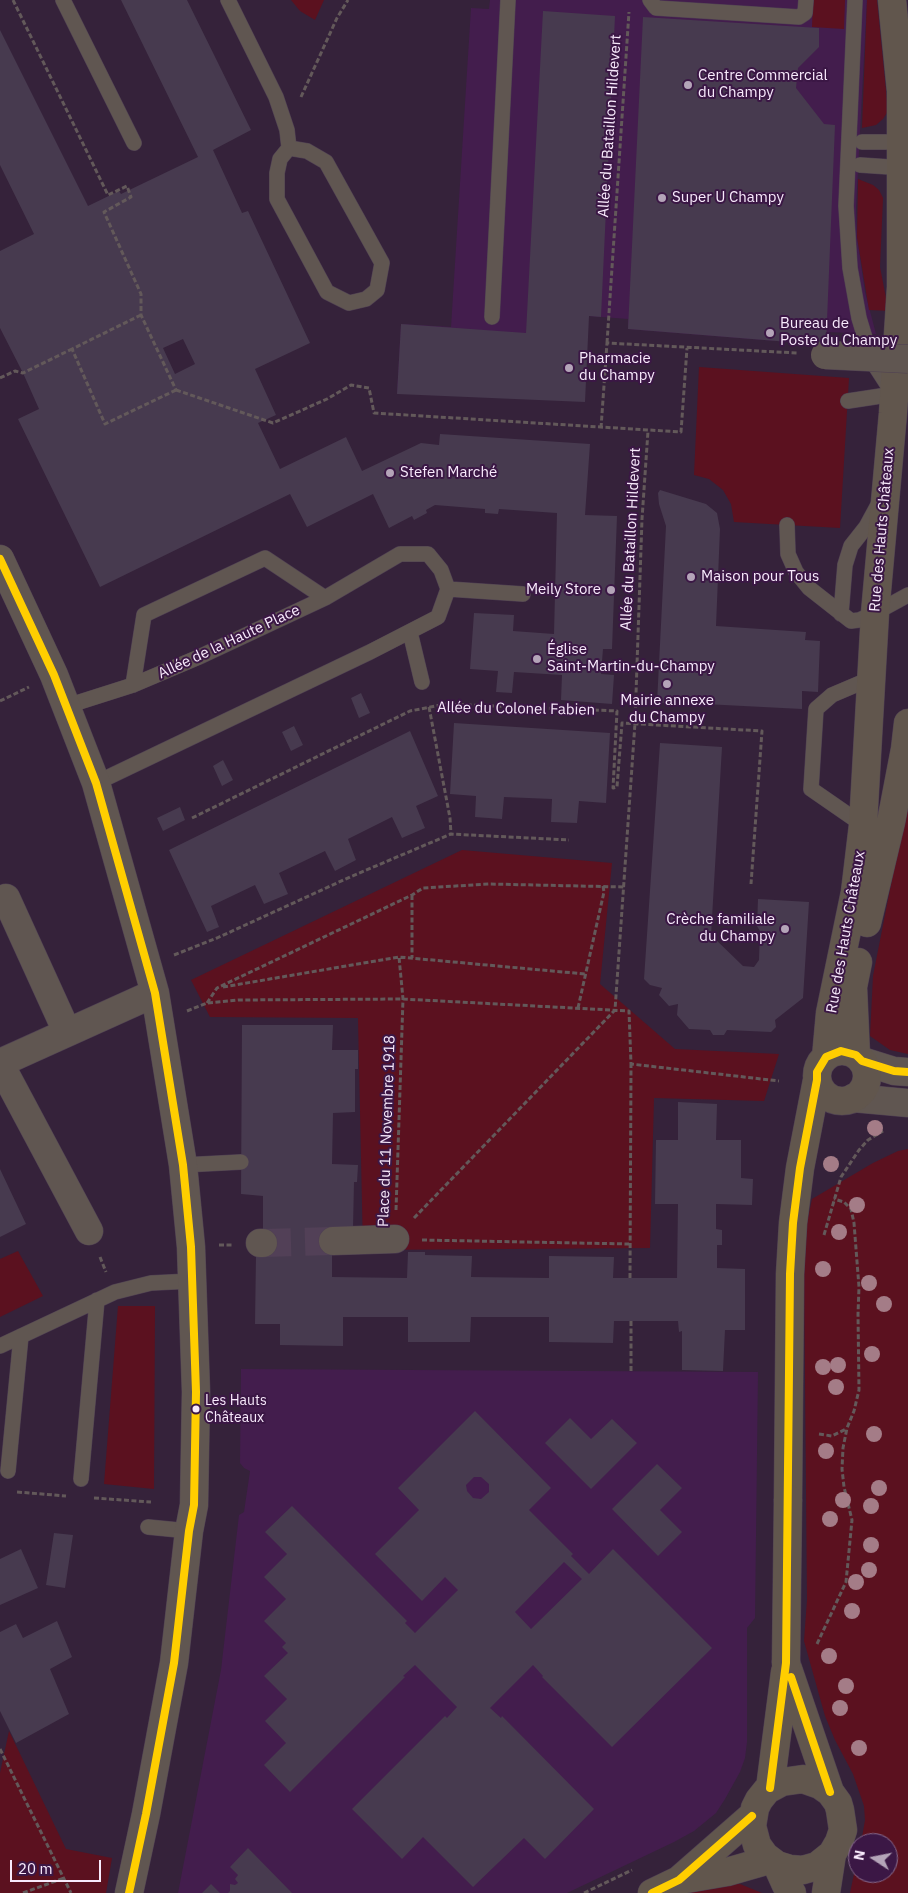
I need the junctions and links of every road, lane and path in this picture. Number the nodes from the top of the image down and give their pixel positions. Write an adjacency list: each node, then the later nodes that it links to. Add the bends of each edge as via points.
1 (13, 0): 18 (path, via 108,196 127,186 131,197 104,212 140,294)
2 (63, 0): 14 (lane)
3 (228, 0): 11 (lane, via 276,96)
4 (348, 0): 11 (path)
5 (508, 0): 19 (lane)
6 (650, 0): 7 (lane, via 656,8 799,17 805,13)
7 (806, 0)
8 (855, 0): 27 (lane, via 846,206 850,268 859,318 872,361)
9 (892, 0): 12 (street, Rue des Hauts Châteaux)
10 (629, 8): 20 (path, Allée du Bataillon Hildevert)
11 (287, 130): 15 (lane)
12 (904, 138): 13 (lane, via 882,143); 17 (street, Rue des Hauts Châteaux)
13 (862, 142)
14 (134, 143)
15 (289, 148): 15 (lane, via 280,159 277,199 327,292 349,303 366,299 377,290 382,263 326,162 306,151)
16 (860, 165): 17 (lane)
17 (904, 171): 27 (street, Rue des Hauts Châteaux)
18 (140, 315): 22 (path); 26 (path)
19 (492, 317)
20 (607, 344): 21 (path); 29 (path, Allée du Bataillon Hildevert)
21 (687, 348): 23 (path); 30 (path, via 681,432)
22 (72, 349): 25 (path, via 23,373 15,370); 26 (path, via 106,424)
23 (825, 355): 24 (street, bridge)
24 (908, 359)
25 (0, 378)
26 (176, 390): 29 (path, via 273,423 350,385 369,388 374,413)
27 (901, 395): 28 (lane); 37 (street, Rue des Hauts Châteaux, via 885,491)
28 (848, 402)
29 (601, 428): 30 (path)
30 (648, 431): 44 (path, Allée du Bataillon Hildevert)
31 (788, 525): 37 (lane, via 788,554 796,572 809,588)
32 (0, 559): 42 (street)
33 (448, 589): 34 (lane); 36 (lane, Allée de la Haute Place, via 441,570 428,554 400,554); 38 (lane, via 438,617)
34 (523, 594)
35 (908, 595): 37 (lane)
36 (325, 598): 41 (lane, Allée de la Haute Place); 41 (lane, Allée de la Haute Place, via 265,558 144,615)
37 (855, 616): 39 (street, Rue des Hauts Châteaux)
38 (410, 632): 40 (lane); 46 (lane)
39 (872, 666): 48 (street, Rue des Hauts Châteaux); 48 (lane, via 816,709 812,769 811,789)
40 (422, 682)
41 (133, 685): 42 (lane, Allée de la Haute Place)
42 (67, 706): 46 (street)
43 (429, 706): 44 (path, Allée du Colonel Fabien, via 446,704 617,712 613,788 617,787 622,723); 47 (path, Allée du Colonel Fabien, via 410,711); 49 (path)
44 (635, 723): 51 (path, via 762,731); 53 (path, Allée du Bataillon Hildevert)
45 (908, 724): 68 (street, Rue des Hauts Châteaux, via 891,822 853,987)
46 (96, 783): 58 (street)
47 (192, 818)
48 (863, 825): 71 (street, Rue des Hauts Châteaux, via 855,892)
49 (451, 834): 50 (path); 58 (path)
50 (569, 840)
51 (751, 884)
52 (603, 886): 53 (path); 54 (path, via 489,884 423,888); 59 (path)
53 (624, 887): 65 (path, Allée du Bataillon Hildevert)
54 (412, 896): 57 (path); 60 (path)
55 (0, 901): 67 (street, via 6,898)
56 (399, 957): 57 (path); 60 (path); 62 (path, Place du 11 Novembre 1918)
57 (412, 958): 59 (path)
58 (148, 966): 61 (street)
59 (585, 974): 64 (path)
60 (218, 988): 63 (path)
61 (155, 992): 66 (street); 67 (street)
62 (403, 999): 63 (path); 64 (path); 81 (path, Place du 11 Novembre 1918)
63 (207, 1002): 66 (path)
64 (578, 1008): 65 (path)
65 (615, 1010): 70 (path, via 629,1011); 81 (path)
66 (161, 1022): 79 (street)
67 (67, 1032): 69 (street)
68 (859, 1058): 71 (street, via 841,1051 833,1053); 72 (street, via 894,1071); 74 (street, via 867,1075 866,1082 864,1088)
69 (0, 1064): 80 (street)
70 (631, 1064): 73 (path); 84 (path)
71 (822, 1068): 74 (street, via 824,1094); 77 (street, Rue des Hauts Châteaux)
72 (908, 1072)
73 (779, 1080)
74 (849, 1100): 75 (street); 77 (street, Rue des Hauts Châteaux, via 822,1120)
75 (908, 1102)
76 (884, 1130): 94 (path, via 859,1150 841,1177 834,1199 851,1209 858,1263 859,1390)
77 (802, 1155): 101 (street, Rue des Hauts Châteaux, bridge, via 790,1274)
78 (241, 1162): 79 (lane)
79 (183, 1165): 85 (street)
80 (89, 1231): 88 (path)
81 (395, 1239): 82 (street); 84 (path, Place du 11 Novembre 1918)
82 (333, 1241)
83 (262, 1243): 85 (path)
84 (629, 1244): 86 (path)
85 (191, 1247): 87 (street)
86 (630, 1278)
87 (192, 1281): 88 (lane, via 151,1283); 99 (street, via 196,1402 194,1505)
88 (115, 1292): 89 (lane)
89 (97, 1300): 91 (lane); 97 (lane)
90 (631, 1321): 93 (path)
91 (21, 1336): 92 (lane); 96 (lane)
92 (0, 1346)
93 (631, 1373)
94 (847, 1428): 95 (path, via 832,1436); 100 (path, via 842,1469 852,1520 848,1569 841,1595)
95 (819, 1434)
96 (8, 1472)
97 (82, 1479)
98 (148, 1527): 99 (lane)
99 (189, 1531): 112 (street, via 174,1663)
100 (817, 1646)
101 (786, 1663): 103 (street, Rue des Hauts Châteaux); 104 (street, Rue des Hauts Châteaux)
102 (0, 1749): 108 (path)
103 (770, 1788): 104 (street, via 788,1780 803,1779); 105 (street, via 759,1800)
104 (830, 1792): 106 (street, via 838,1804 843,1823 842,1836)
105 (752, 1816): 107 (street, via 757,1845); 109 (street)
106 (832, 1854): 107 (street, via 822,1863 803,1870); 115 (street)
107 (773, 1862): 109 (street); 114 (street)
108 (64, 1878): 110 (path); 111 (path)
109 (679, 1880): 113 (street)
110 (23, 1893)
111 (71, 1893)
112 (129, 1893)
113 (652, 1893)
114 (792, 1893)
115 (826, 1893)

